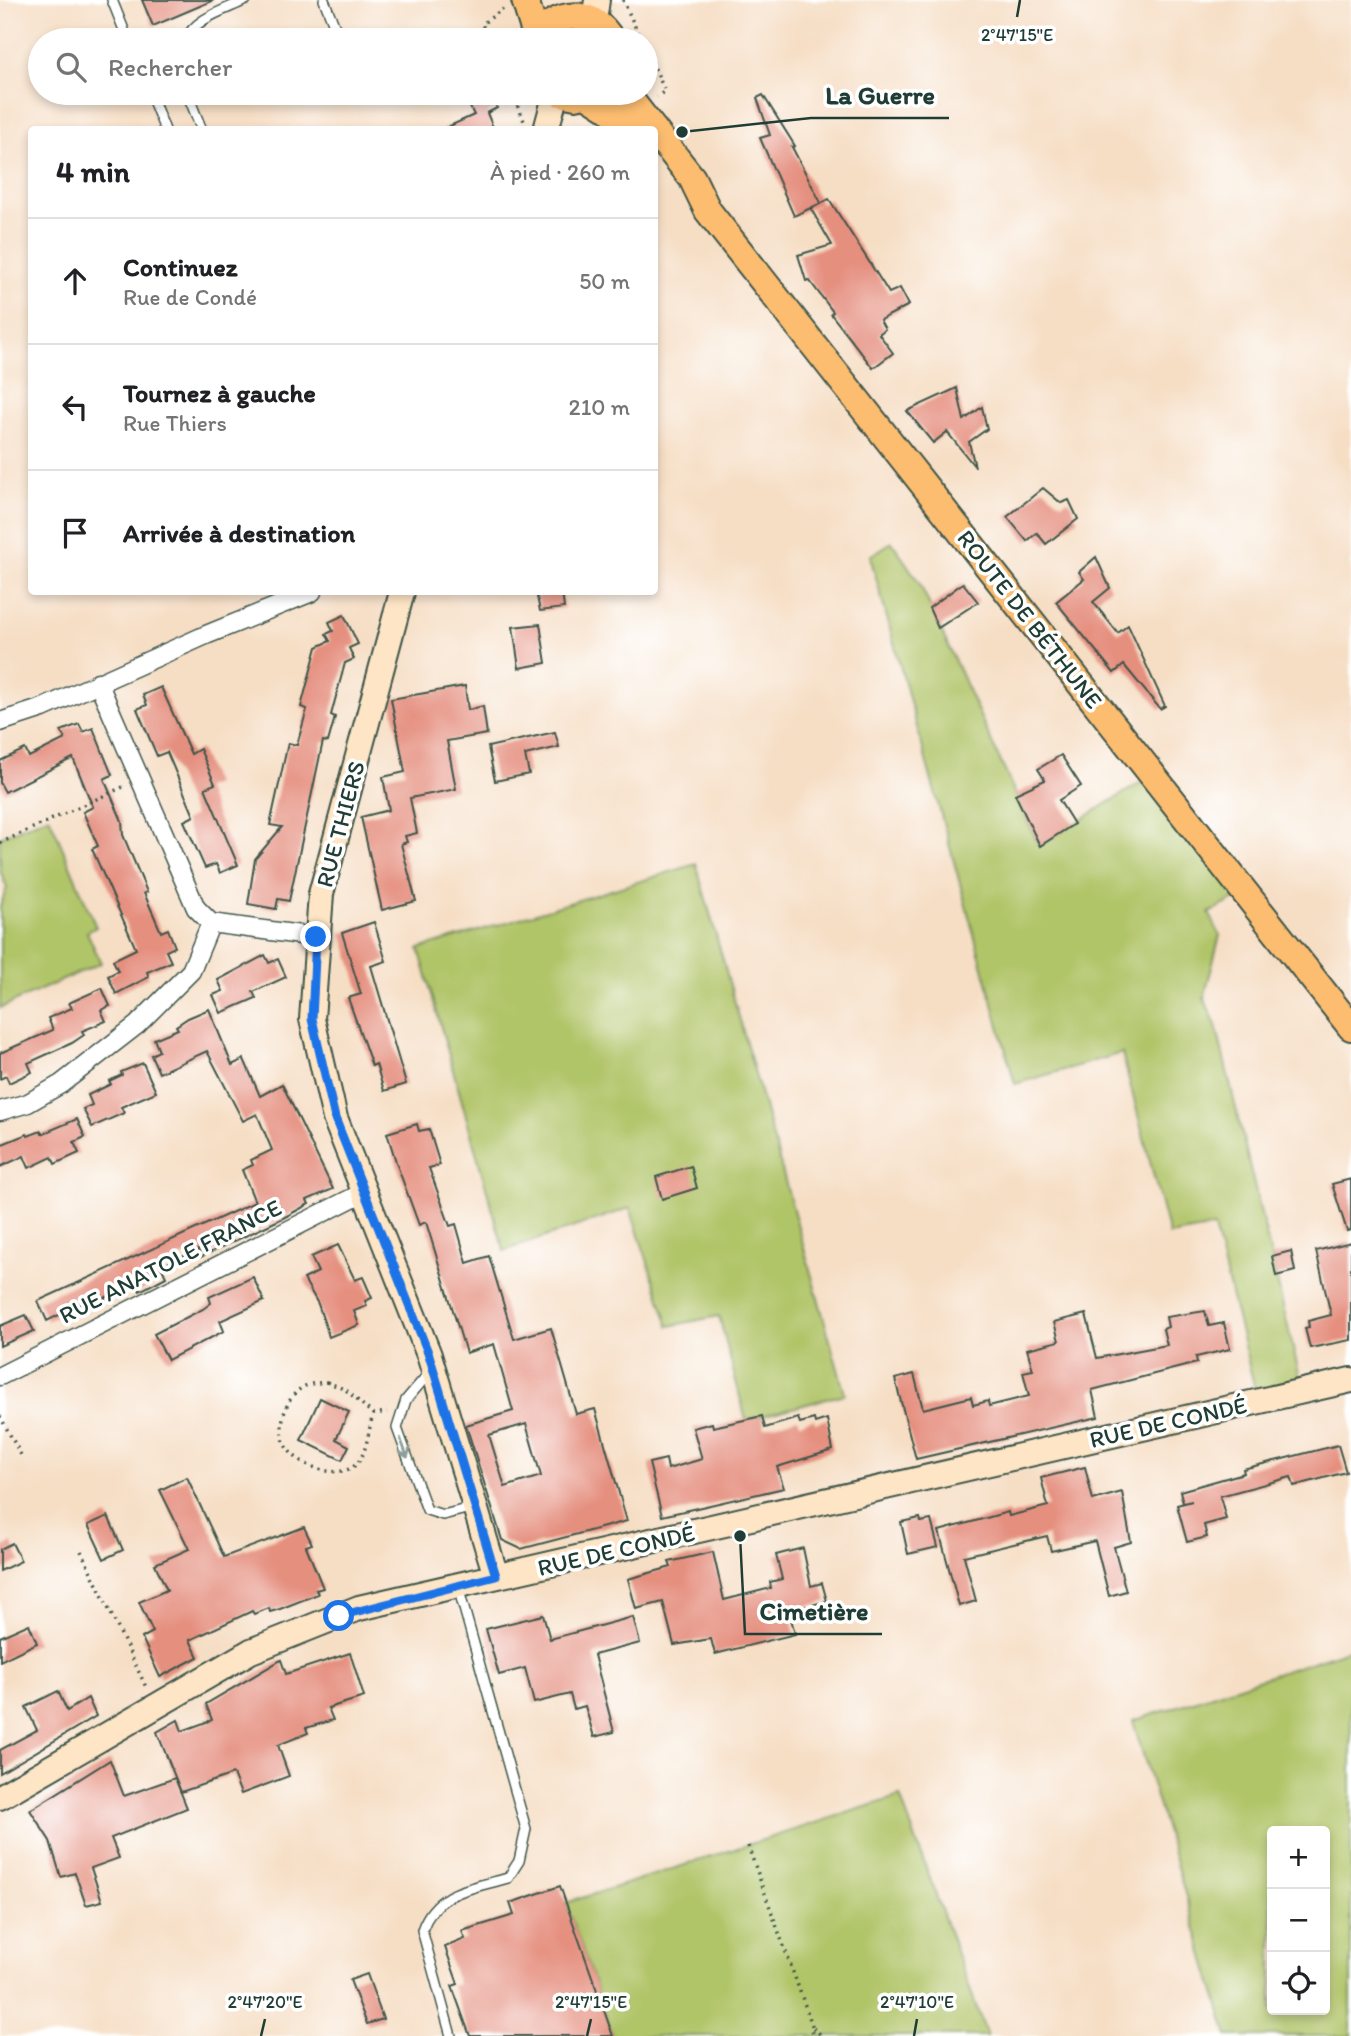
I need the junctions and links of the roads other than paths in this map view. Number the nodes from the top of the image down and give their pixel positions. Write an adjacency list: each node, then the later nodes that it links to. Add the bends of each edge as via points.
1 (111, 0): 7 (lane)
2 (246, 0): 8 (lane)
3 (324, 0): 9 (lane)
4 (517, 3): 10 (main road)
5 (557, 8): 6 (main road); 11 (main road)
6 (601, 20)
7 (123, 28)
8 (193, 28)
9 (335, 28)
10 (531, 28)
11 (546, 28)
12 (155, 105): 17 (lane)
13 (192, 105): 18 (lane)
14 (564, 105): 19 (main road)
15 (601, 105): 16 (main road, ROUTE DE BÉTHUNE)
16 (641, 119)
17 (163, 126)
18 (200, 126)
19 (549, 126)
20 (658, 139): 22 (main road, ROUTE DE BÉTHUNE, via 692,178)
21 (658, 163): 22 (main road, ROUTE DE BÉTHUNE, via 692,202)
22 (708, 211): 29 (main road, ROUTE DE BÉTHUNE)
23 (305, 595): 25 (street)
24 (401, 595): 28 (main road, RUE THIERS, via 321,894)
25 (98, 682): 26 (street); 27 (street, via 196,908)
26 (0, 722)
27 (211, 923): 28 (street); 30 (street, via 191,971 137,1025 61,1084 28,1103)
28 (316, 937): 31 (main road, RUE THIERS, via 312,1019 335,1118)
29 (1351, 1027)
30 (0, 1111)
31 (364, 1192): 32 (main road, RUE THIERS); 33 (street, RUE ANATOLE FRANCE)
32 (433, 1368): 35 (main road, RUE THIERS); 35 (lane, one-way to 35, via 406,1400 397,1428 427,1510 443,1515)
33 (0, 1376)
34 (1351, 1380): 36 (main road, RUE DE CONDÉ)
35 (474, 1507): 36 (main road, RUE THIERS)
36 (496, 1576): 37 (main road, RUE DE CONDÉ)
37 (458, 1585): 38 (main road, RUE DE CONDÉ, via 359,1608 251,1651); 39 (lane, via 526,1829 519,1861 508,1878 444,1896 427,1915 422,1930)
38 (0, 1797)
39 (450, 2036)

